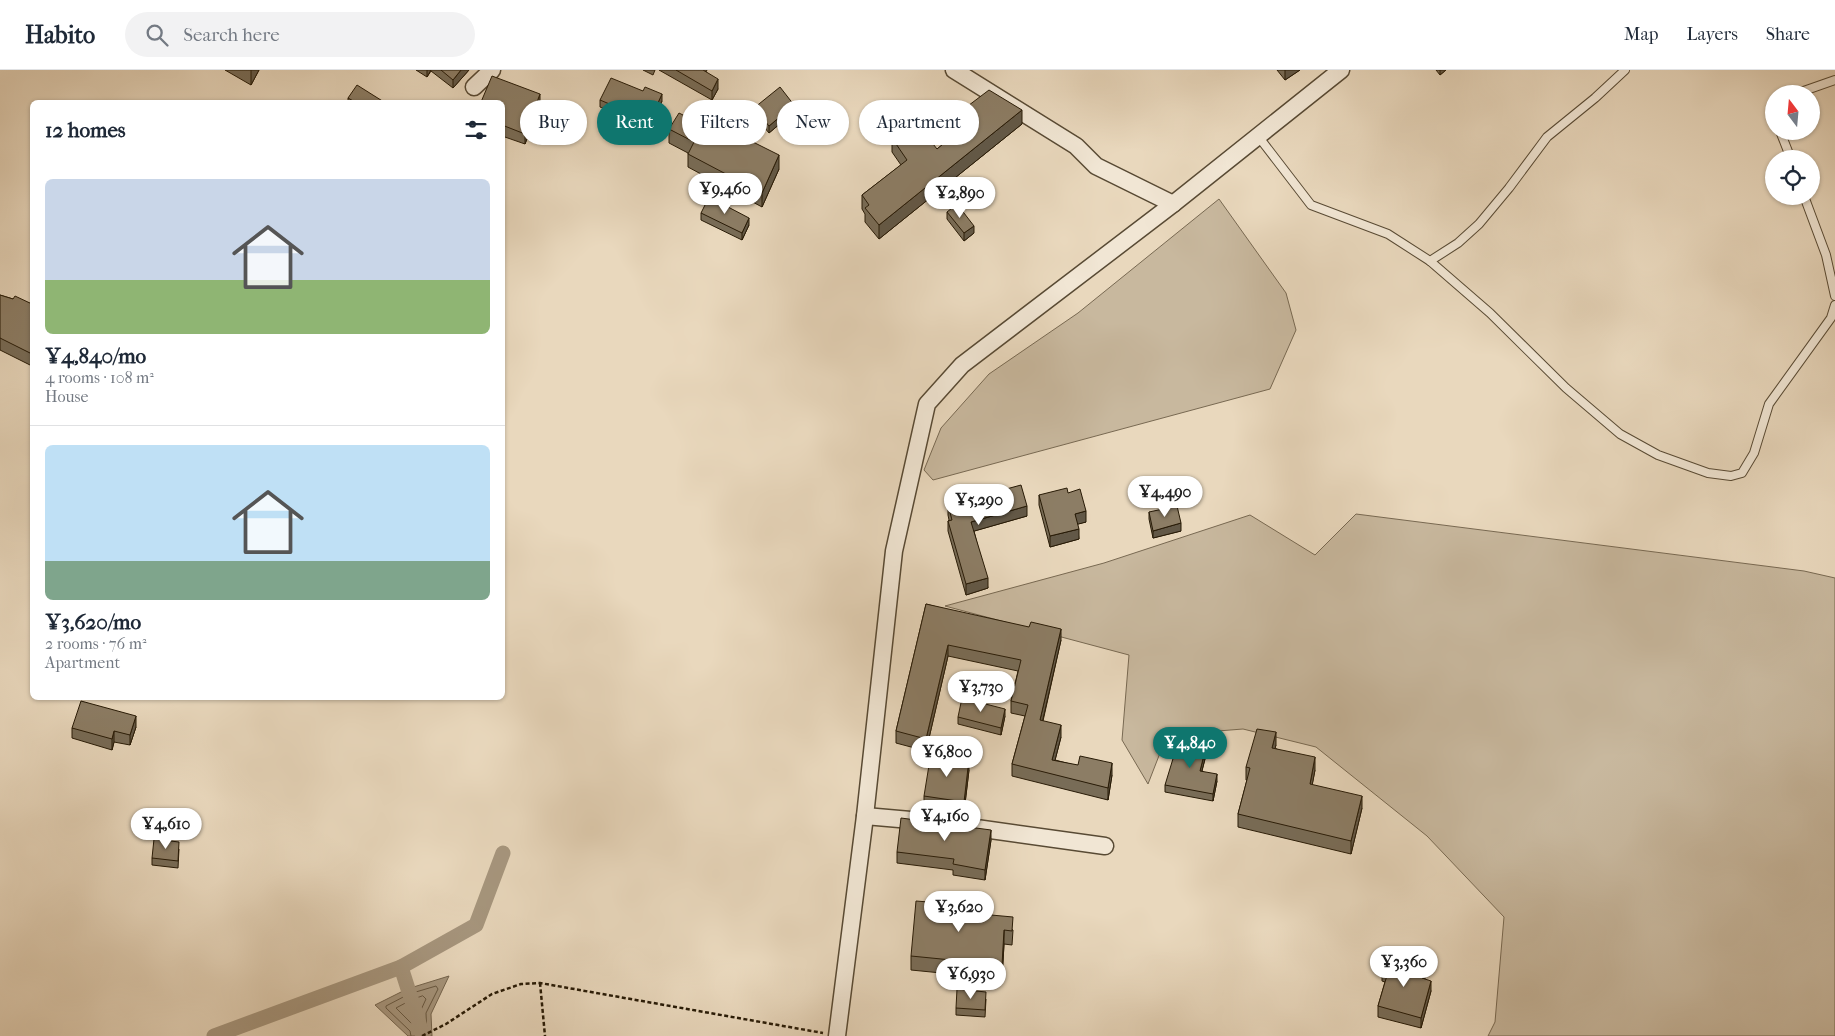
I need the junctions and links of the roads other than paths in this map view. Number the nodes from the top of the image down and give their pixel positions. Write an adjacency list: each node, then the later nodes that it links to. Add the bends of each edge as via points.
1 (492, 70): 7 (street)
2 (954, 70): 9 (street, via 1076,146 1096,166)
3 (1341, 70): 8 (street)
4 (1625, 70): 13 (lane, via 1547,137 1479,224 1458,243)
5 (1835, 80): 6 (lane)
6 (1820, 85)
7 (474, 87)
8 (1258, 136): 9 (street); 13 (lane, via 1311,205 1388,234)
9 (1173, 204): 16 (street, via 962,365 928,404 894,551)
10 (1807, 205): 12 (lane)
11 (1835, 252): 12 (lane)
12 (1826, 255): 14 (lane)
13 (1430, 261): 15 (lane, via 1620,434 1658,455 1708,473 1731,476 1742,472 1750,460 1769,404 1831,318)
14 (1835, 296)
15 (1835, 305)
16 (865, 816): 17 (street); 20 (street)
17 (934, 823)
18 (953, 825): 19 (street)
19 (1105, 846)
20 (837, 1036)

